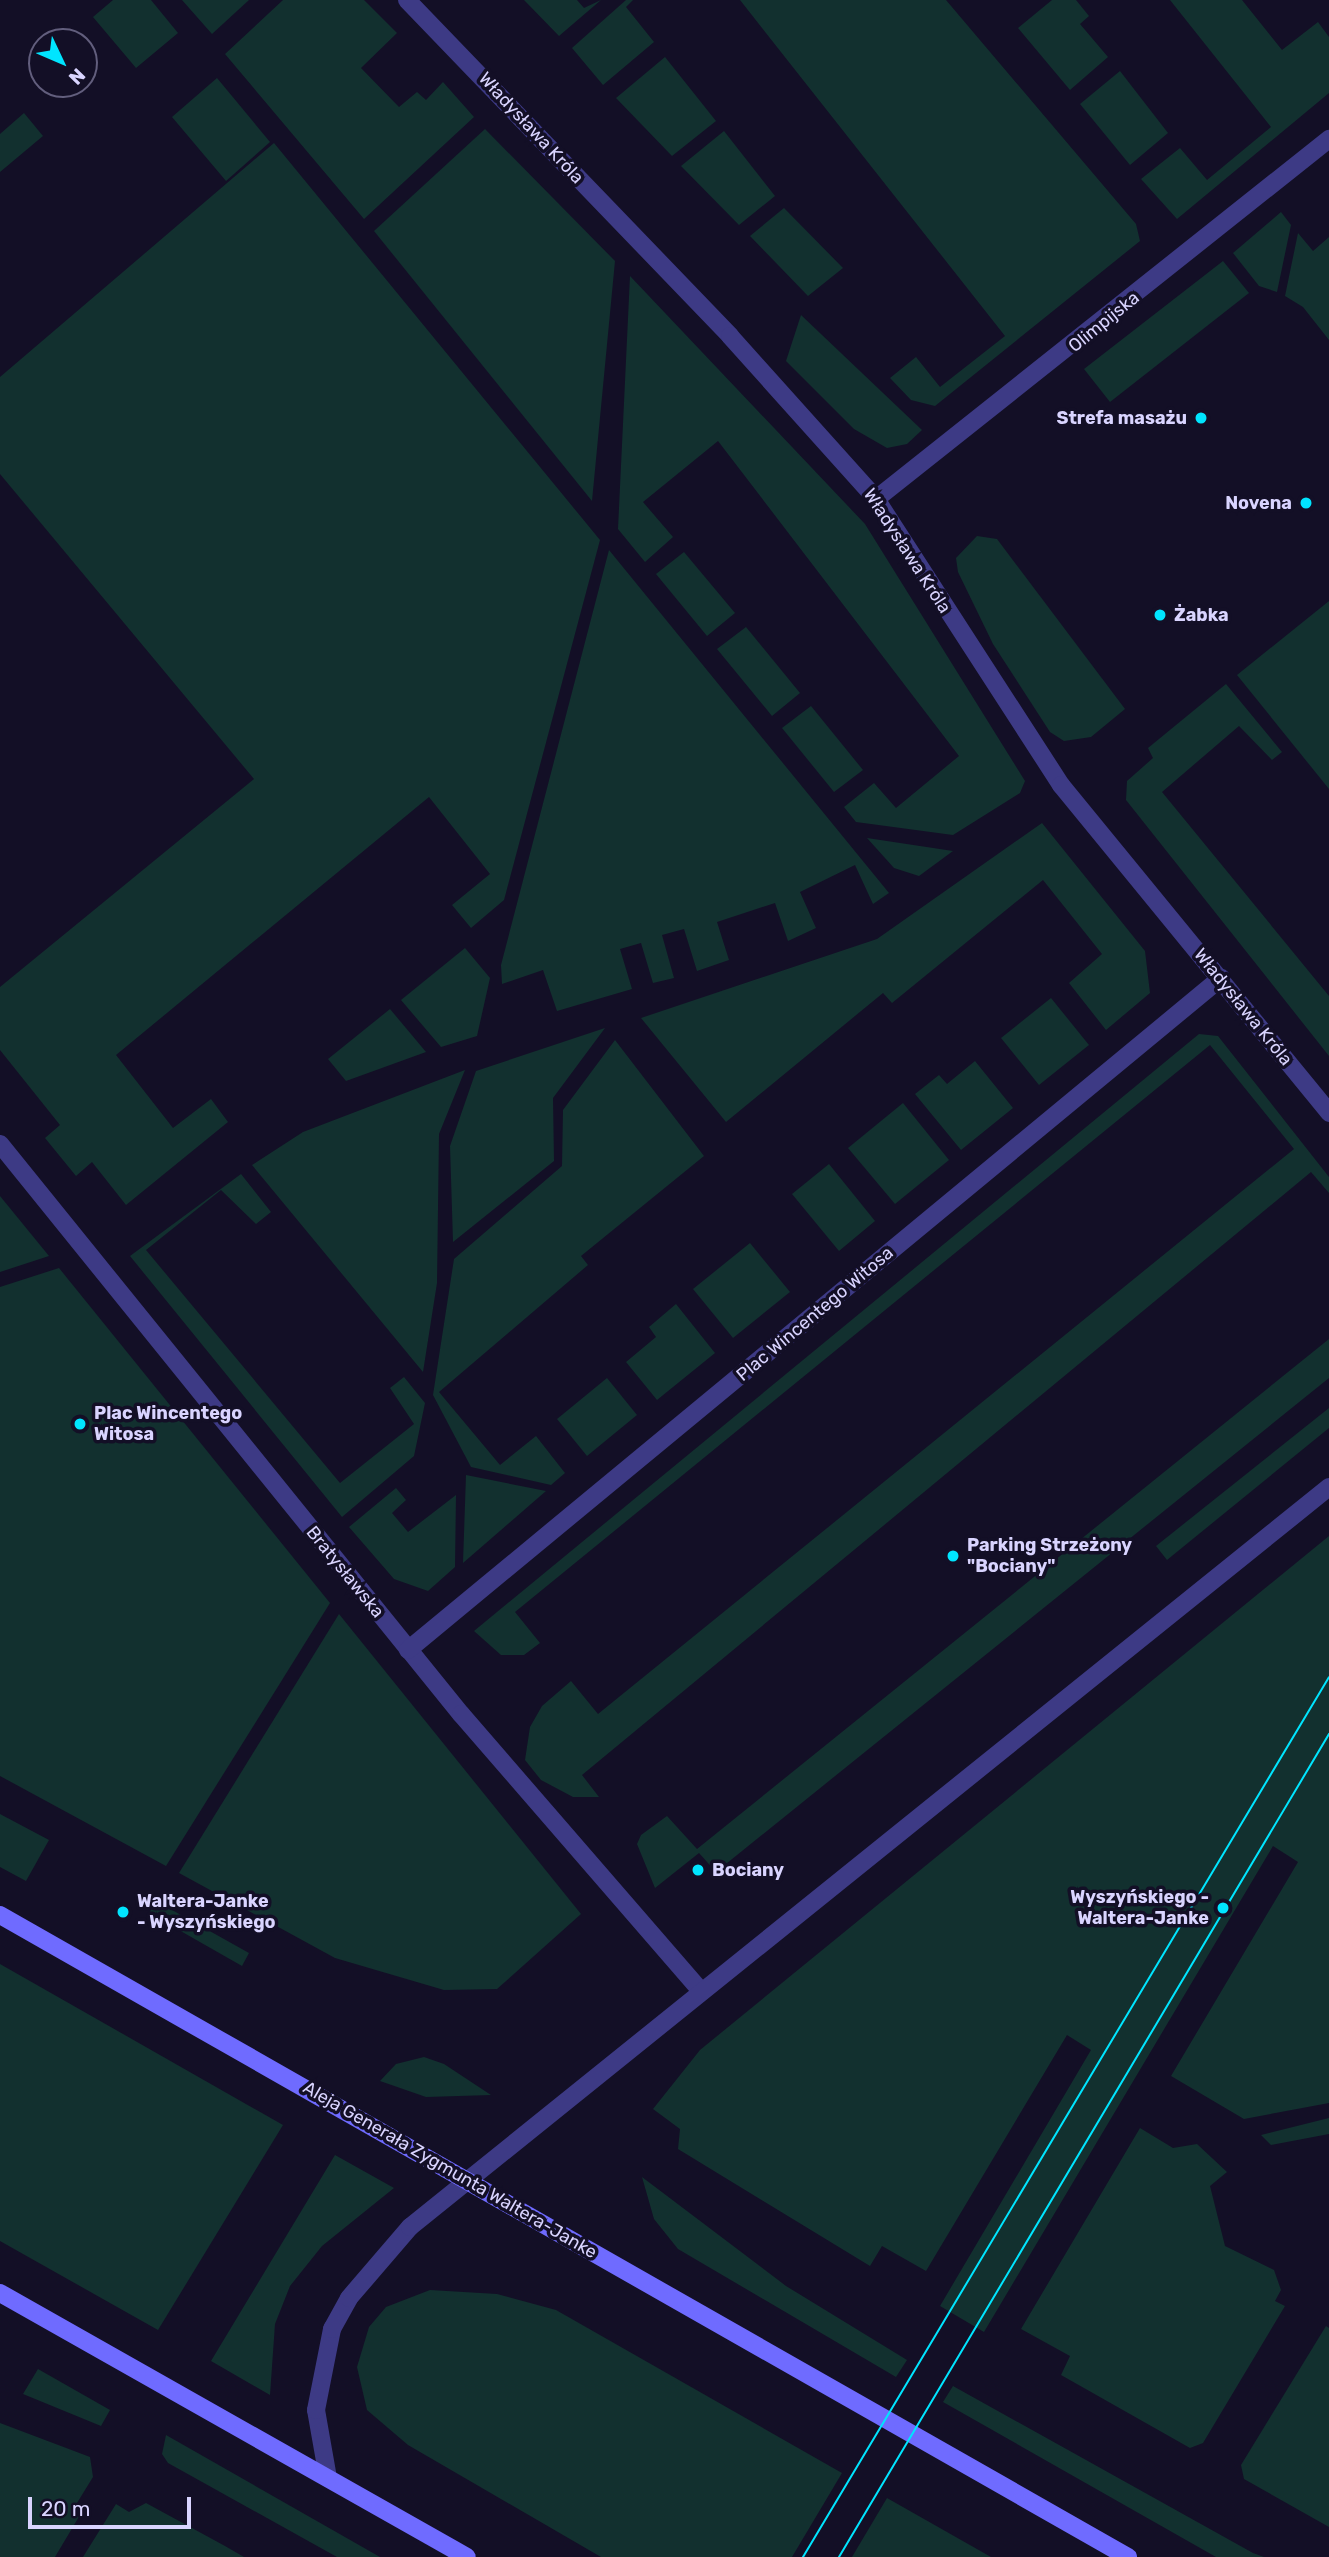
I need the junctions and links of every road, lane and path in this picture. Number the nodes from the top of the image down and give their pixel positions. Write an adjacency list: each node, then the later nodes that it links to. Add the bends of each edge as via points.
1 (407, 0): 3 (street, Władysława Króla, via 730,336)
2 (1329, 139): 3 (street, Olimpijska)
3 (876, 499): 4 (street, Władysława Króla, via 1061,785)
4 (1221, 978): 5 (street, Władysława Króla); 8 (street, Plac Wincentego Witosa)
5 (1329, 1113)
6 (0, 1144): 8 (street, Bratysławska)
7 (1329, 1487): 10 (street)
8 (408, 1650): 10 (street, Bratysławska)
9 (0, 1915): 11 (main road, Aleja Generała Zygmunta Waltera-Janke)
10 (701, 1991): 11 (street)
11 (467, 2180): 13 (street, via 377,2262 332,2329 316,2410); 15 (main road, Aleja Generała Zygmunta Waltera-Janke)
12 (0, 2292): 13 (main road)
13 (328, 2478): 14 (main road)
14 (467, 2557)
15 (1128, 2557)

